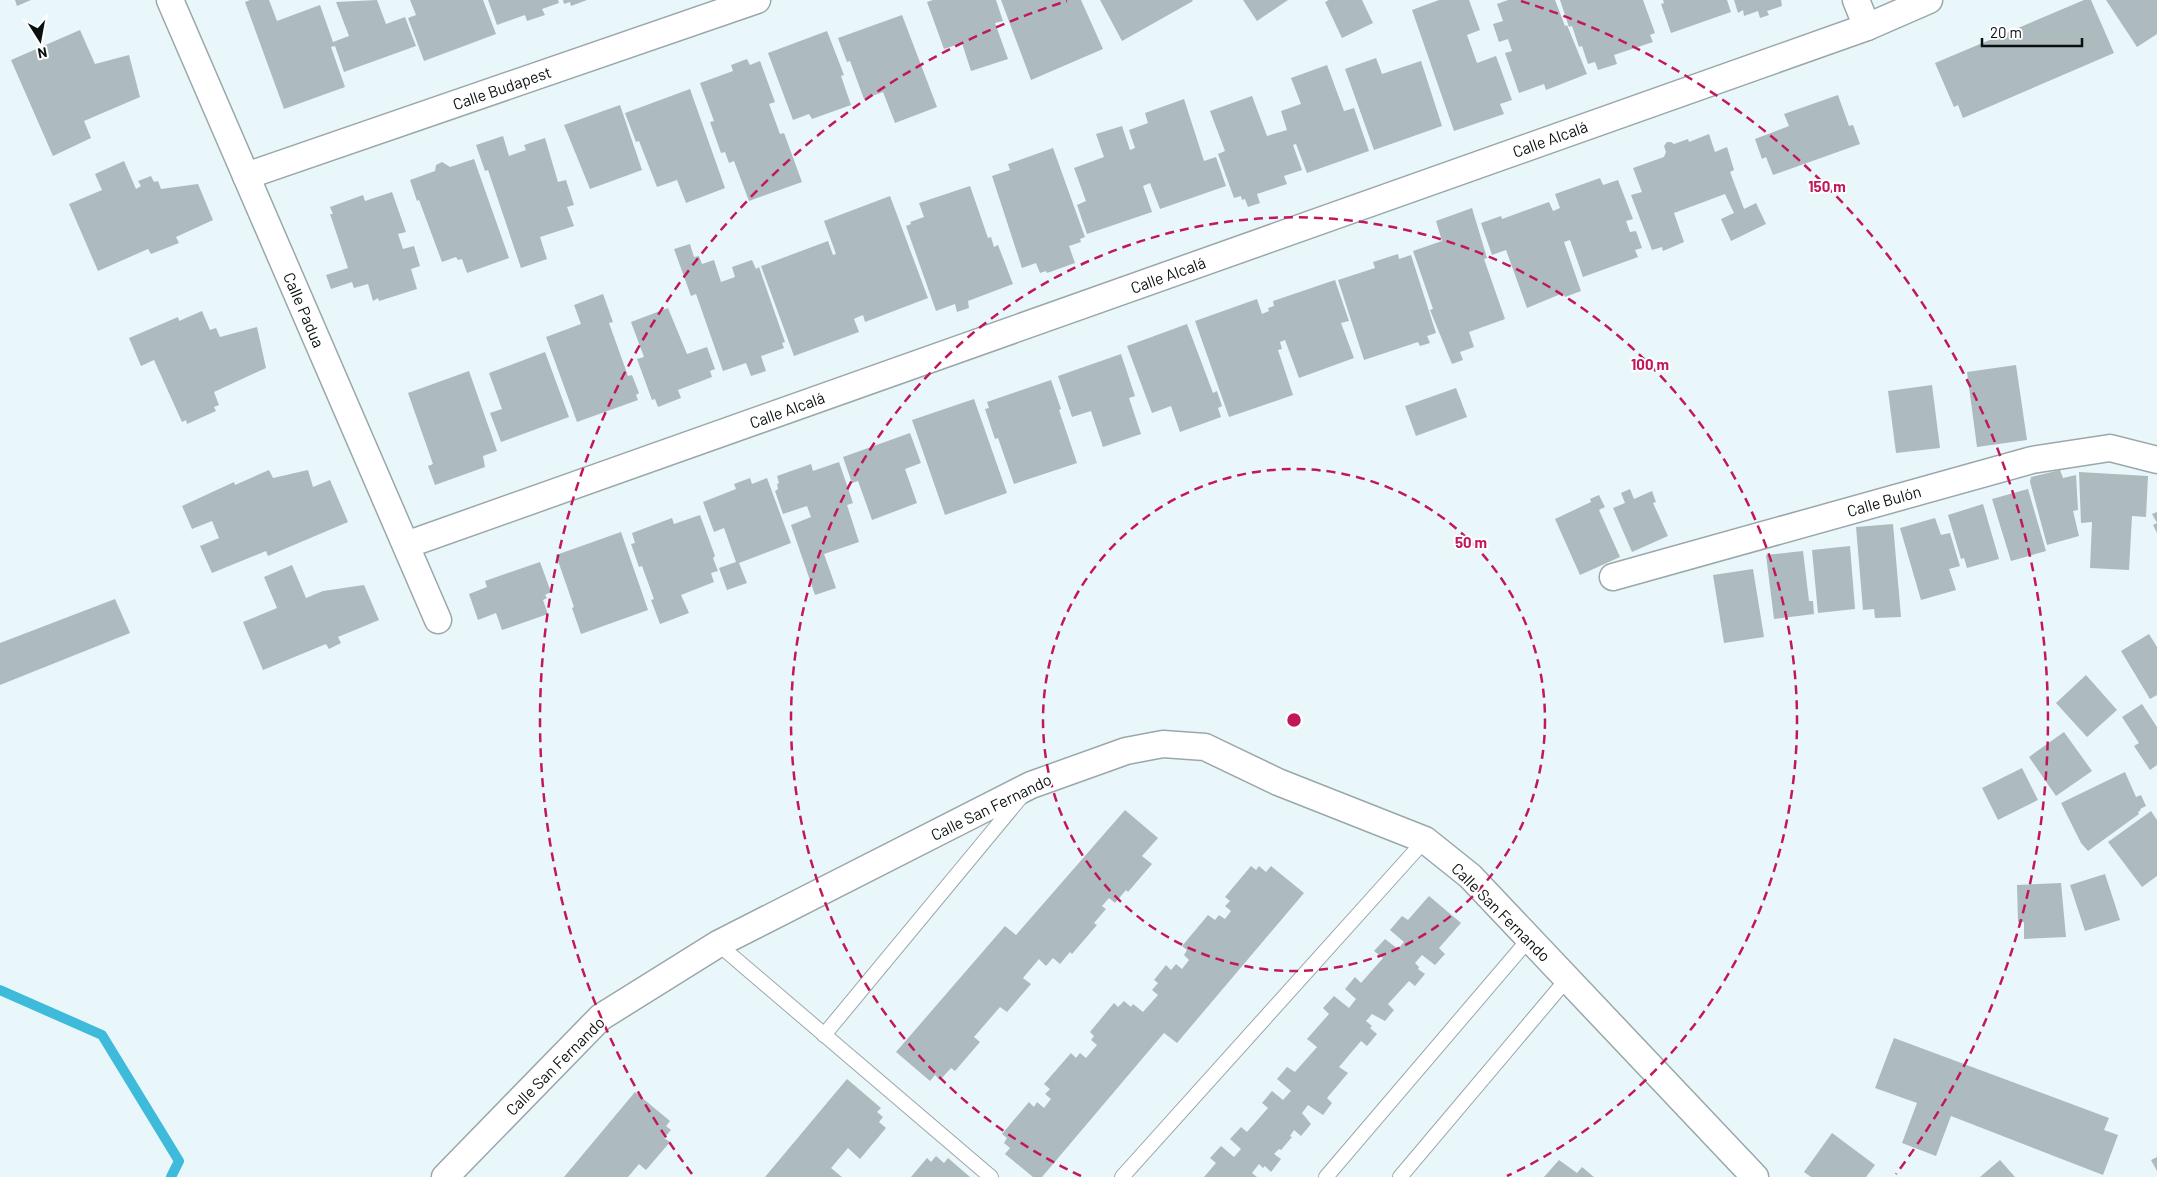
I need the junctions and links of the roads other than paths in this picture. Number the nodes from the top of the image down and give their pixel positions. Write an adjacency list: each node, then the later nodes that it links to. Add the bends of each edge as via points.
1 (170, 0): 6 (street, Calle Padua)
2 (757, 0): 6 (street, Calle Budapest)
3 (1856, 0): 5 (street)
4 (1929, 0): 5 (street, Calle Alcalá)
5 (1867, 27): 8 (street, Calle Alcalá)
6 (246, 176): 8 (street, Calle Padua)
7 (2157, 460): 9 (street, Calle Bulón, via 2110,448 2032,460)
8 (406, 545): 10 (street, Calle Padua)
9 (1613, 577)
10 (438, 620)
11 (1031, 785): 12 (street, Calle San Fernando, via 1126,751 1163,744 1205,747 1278,782); 14 (street, Calle San Fernando); 16 (lane)
12 (1425, 840): 13 (street, Calle San Fernando, via 1470,876); 19 (lane)
13 (1529, 939): 15 (street, Calle San Fernando); 20 (lane)
14 (718, 944): 16 (lane); 17 (street, Calle San Fernando, via 602,1017)
15 (1567, 979): 21 (lane); 22 (street, Calle San Fernando)
16 (824, 1035): 18 (lane)
17 (445, 1177)
18 (991, 1177)
19 (1122, 1177)
20 (1326, 1177)
21 (1400, 1177)
22 (1755, 1177)

